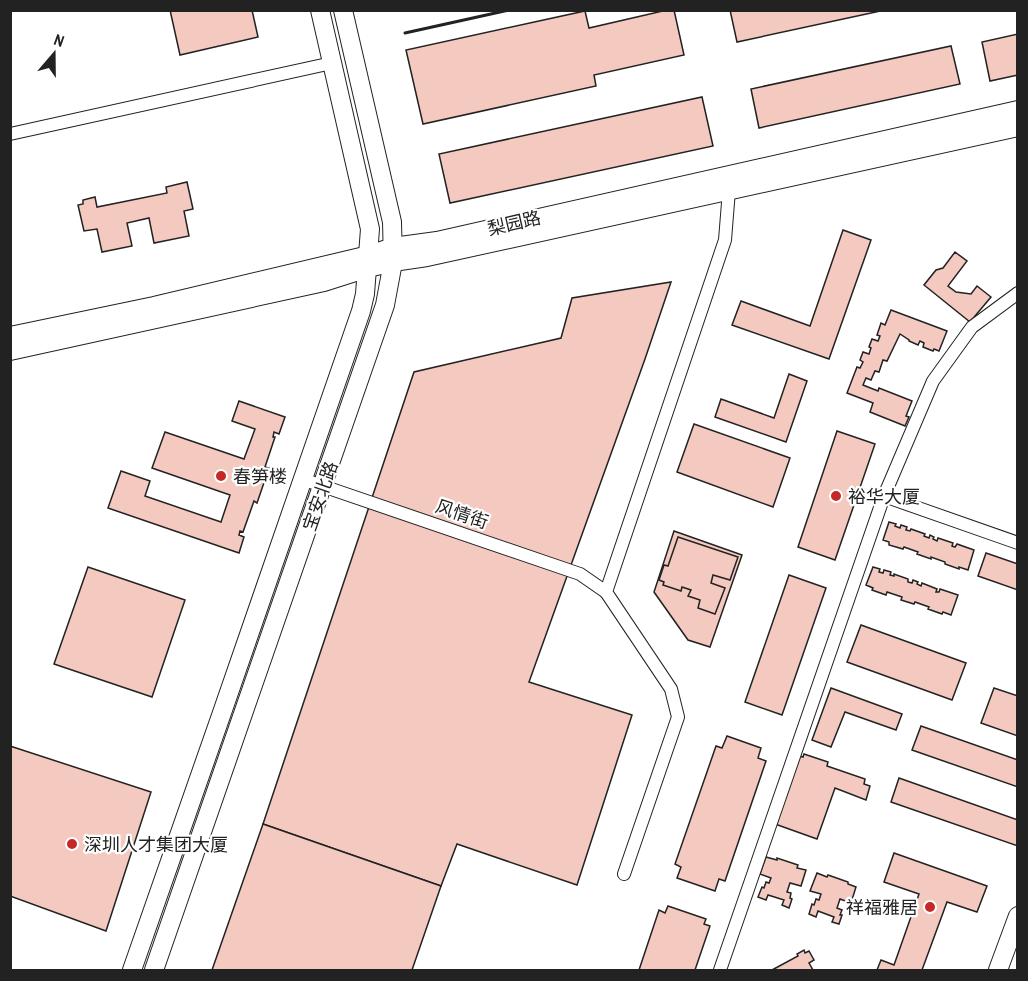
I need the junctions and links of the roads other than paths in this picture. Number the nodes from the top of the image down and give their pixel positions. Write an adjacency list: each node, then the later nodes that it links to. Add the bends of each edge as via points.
1 (320, 10): 3 (street, 宝安北路)
2 (343, 10): 8 (street, 宝安北路, via 390,216)
3 (332, 63): 6 (street); 9 (street, 宝安北路, via 370,229)
4 (1017, 110): 7 (street, 梨园路)
5 (1017, 126): 7 (street, 梨园路)
6 (10, 134)
7 (727, 183): 8 (street, 梨园路, via 427,257); 17 (street, via 725,240)
8 (393, 254): 9 (street, 梨园路); 14 (street, 宝安北路, via 385,305)
9 (368, 261): 11 (street, 梨园路); 12 (street, 梨园路, via 324,282); 13 (street, 宝安北路, via 361,311)
10 (1017, 293): 15 (street, via 972,327 933,381)
11 (10, 336)
12 (10, 351)
13 (302, 478): 14 (street, 风情街); 20 (street, 宝安北路)
14 (323, 485): 17 (street, 风情街, via 580,574); 21 (street, 宝安北路)
15 (884, 496): 16 (street); 22 (street)
16 (1017, 543)
17 (606, 591): 18 (street, via 671,689 678,717)
18 (624, 874)
19 (1017, 916): 23 (street)
20 (132, 970)
21 (154, 970)
22 (720, 970)
23 (998, 970)

